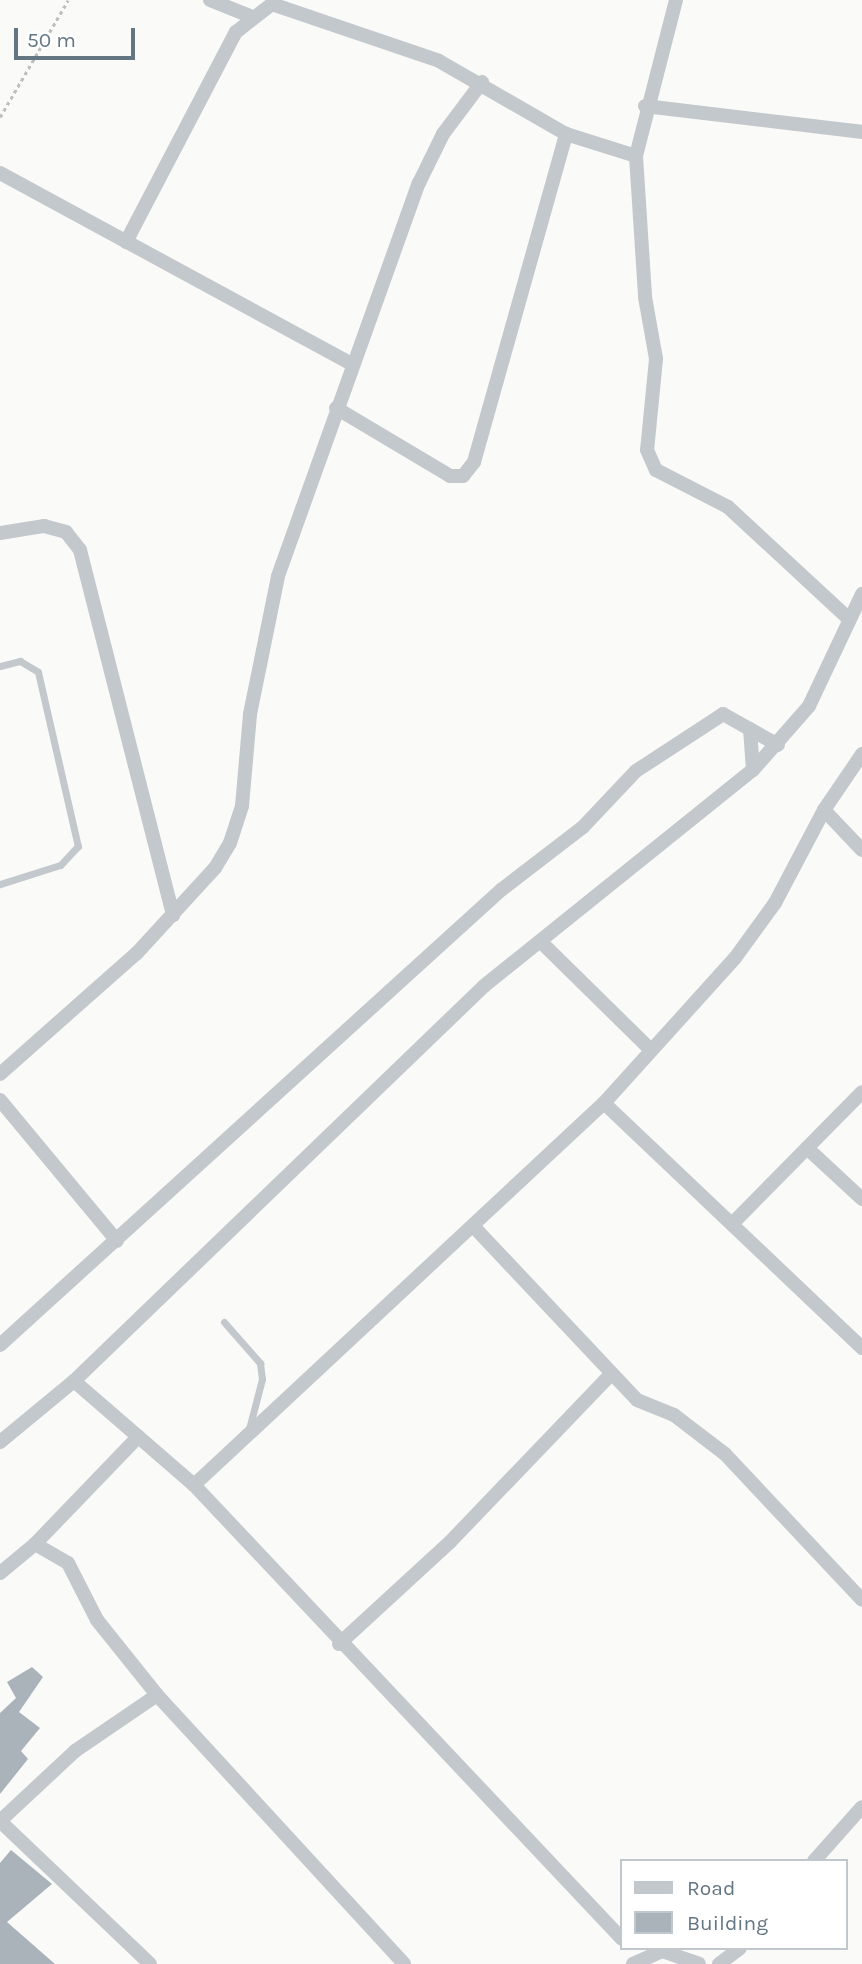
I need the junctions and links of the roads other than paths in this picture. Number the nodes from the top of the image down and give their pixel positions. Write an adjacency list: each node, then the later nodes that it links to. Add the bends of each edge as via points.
1 (210, 0): 3 (street)
2 (676, 0): 5 (street)
3 (250, 16): 4 (street, via 272,4 298,10); 10 (street, via 236,32)
4 (482, 82): 7 (street); 11 (street, via 443,134 419,183)
5 (645, 106): 6 (street); 8 (street)
6 (862, 132)
7 (566, 134): 8 (street); 12 (street, via 474,462 463,476 450,476)
8 (636, 156): 15 (street, via 645,297 656,359 647,450 656,470 728,507)
9 (0, 173): 10 (street)
10 (126, 242): 11 (street)
11 (352, 364): 12 (street)
12 (336, 408): 24 (street, via 278,576 250,713 242,806 215,868)
13 (0, 533): 24 (street, via 44,526 66,532 80,550)
14 (862, 594): 15 (street)
15 (848, 618): 18 (street, via 809,706)
16 (0, 666): 23 (lane, via 20,661 38,672 78,846 60,864)
17 (750, 729): 18 (street); 20 (street); 35 (street, via 736,717 715,717 680,747 636,771 583,827 501,890)
18 (778, 745): 20 (street)
19 (862, 754): 21 (street)
20 (753, 770): 25 (street)
21 (824, 810): 22 (street); 26 (street, via 775,903 735,958)
22 (862, 850)
23 (0, 884)
24 (173, 915): 27 (street)
25 (541, 942): 26 (street); 40 (street, via 484,986 350,1111)
26 (650, 1049): 30 (street)
27 (0, 1074)
28 (862, 1093): 31 (street)
29 (0, 1100): 35 (street)
30 (604, 1103): 33 (street); 34 (street)
31 (807, 1148): 32 (street); 33 (street)
32 (862, 1199)
33 (732, 1224): 38 (street)
34 (475, 1228): 39 (street); 42 (street)
35 (117, 1241): 37 (street)
36 (224, 1322): 42 (lane, via 260,1363 262,1379)
37 (0, 1345)
38 (862, 1348)
39 (611, 1374): 47 (street, via 637,1400 674,1415 725,1454); 48 (street, via 450,1542)
40 (74, 1381): 41 (street); 43 (street)
41 (138, 1437): 44 (street); 45 (street)
42 (247, 1437): 44 (street)
43 (0, 1442)
44 (194, 1486): 48 (street)
45 (35, 1544): 46 (street); 49 (street, via 68,1563 97,1620)
46 (0, 1573)
47 (862, 1600)
48 (339, 1644): 53 (street)
49 (157, 1695): 51 (street, via 75,1751); 57 (street)
50 (862, 1807): 52 (street)
51 (0, 1821): 56 (street)
52 (816, 1859)
53 (620, 1938)
54 (737, 1950): 59 (street)
55 (635, 1957): 58 (street, via 662,1951)
56 (150, 1964)
57 (404, 1964)
58 (699, 1964)
59 (719, 1964)

